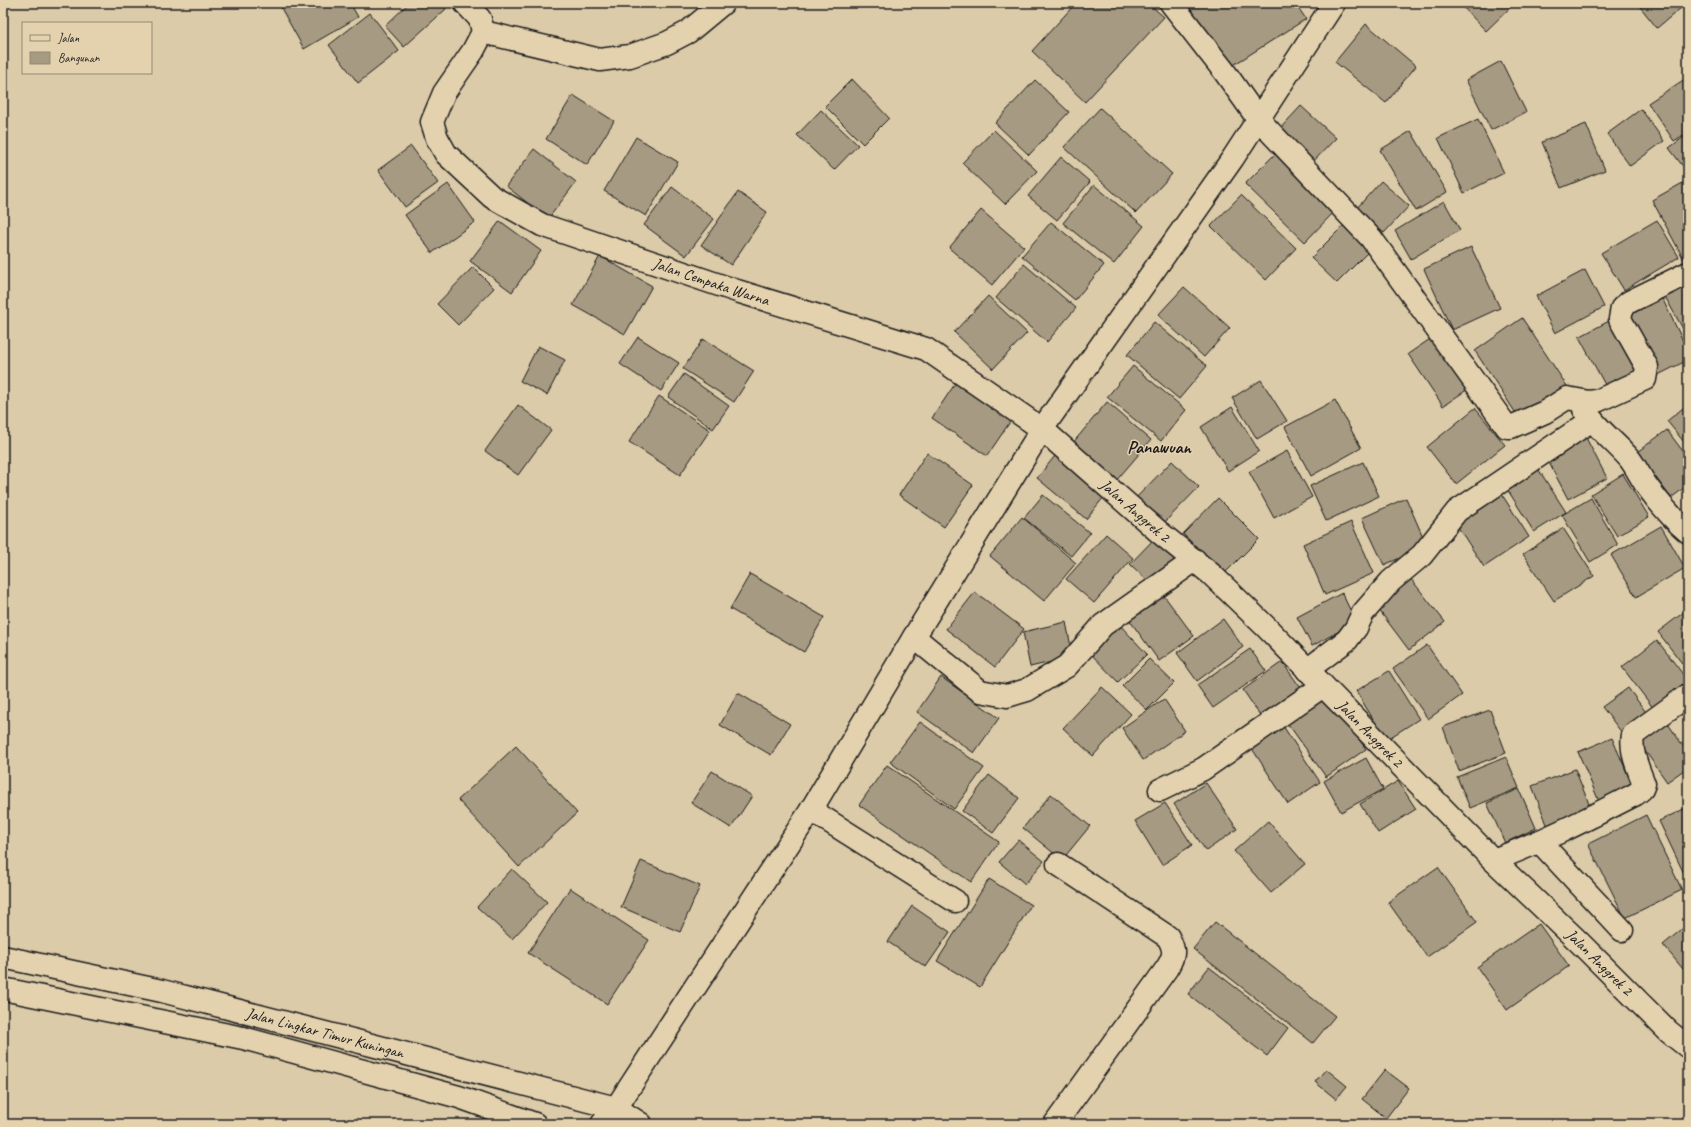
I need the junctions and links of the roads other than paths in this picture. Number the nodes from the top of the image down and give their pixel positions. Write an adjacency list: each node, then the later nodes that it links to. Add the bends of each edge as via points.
1 (465, 3): 5 (street, via 480,19)
2 (723, 3): 5 (street, via 688,32 666,43 630,56 600,60)
3 (1172, 3): 6 (street)
4 (1334, 3): 6 (street)
5 (483, 32): 10 (street, Jalan Cempaka Warna, via 444,92 432,122 436,138 446,154 492,197 542,225 737,291 926,349)
6 (1258, 119): 8 (street, via 1371,238 1507,426 1512,427 1545,412 1568,398); 10 (street)
7 (1688, 273): 8 (street, via 1629,302 1622,308 1620,319 1647,367 1645,379 1597,401)
8 (1579, 401): 9 (street)
9 (1592, 420): 11 (street, via 1628,457 1648,488); 14 (street, via 1457,511 1422,555 1391,581 1364,613 1348,640)
10 (1042, 429): 12 (street, Jalan Anggrek 2, via 1159,532); 13 (street)
11 (1688, 532)
12 (1195, 560): 13 (street, via 1103,626 1067,666 1027,690 1007,696 980,691); 14 (street, Jalan Anggrek 2)
13 (914, 637): 18 (street)
14 (1307, 670): 15 (street, Jalan Anggrek 2)
15 (1322, 686): 17 (street, via 1203,769); 20 (street, Jalan Anggrek 2)
16 (1688, 695): 19 (street, via 1633,735 1636,762 1644,784 1642,789)
17 (1160, 790)
18 (811, 810): 22 (street); 27 (street)
19 (1540, 842): 20 (street); 23 (street)
20 (1493, 860): 26 (street, Jalan Anggrek 2, via 1669,1032)
21 (1058, 864): 30 (street, via 1168,937 1174,947 1173,959 1167,968)
22 (955, 900)
23 (1622, 930)
24 (3, 957): 27 (street, Jalan Lingkar Timur Kuningan, via 162,991)
25 (3, 989): 28 (street, via 242,1038 460,1098)
26 (1688, 1047)
27 (609, 1116): 29 (street, Jalan Lingkar Timur Kuningan)
28 (535, 1124)
29 (641, 1124)
30 (1055, 1124)

